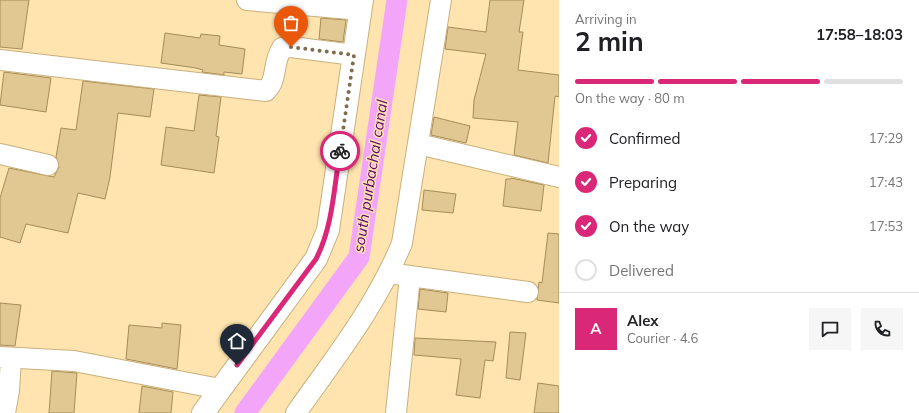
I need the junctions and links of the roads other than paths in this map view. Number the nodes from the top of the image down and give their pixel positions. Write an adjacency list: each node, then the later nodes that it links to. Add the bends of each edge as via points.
1 (247, 0): 3 (street)
2 (441, 0): 6 (street)
3 (362, 5): 4 (street)
4 (354, 55): 5 (street, via 282,48 276,56 272,85 266,91); 14 (street, via 324,244 316,259)
5 (0, 60)
6 (418, 144): 9 (street); 10 (street, via 402,243)
7 (0, 154): 8 (street)
8 (48, 165)
9 (559, 176)
10 (388, 273): 11 (street); 17 (street, via 355,329)
11 (410, 276): 12 (street); 18 (street)
12 (528, 292)
13 (5, 358): 14 (street, via 74,361); 15 (street, via 9,391)
14 (220, 389): 16 (street)
15 (6, 413)
16 (203, 413)
17 (296, 413)
18 (396, 413)

